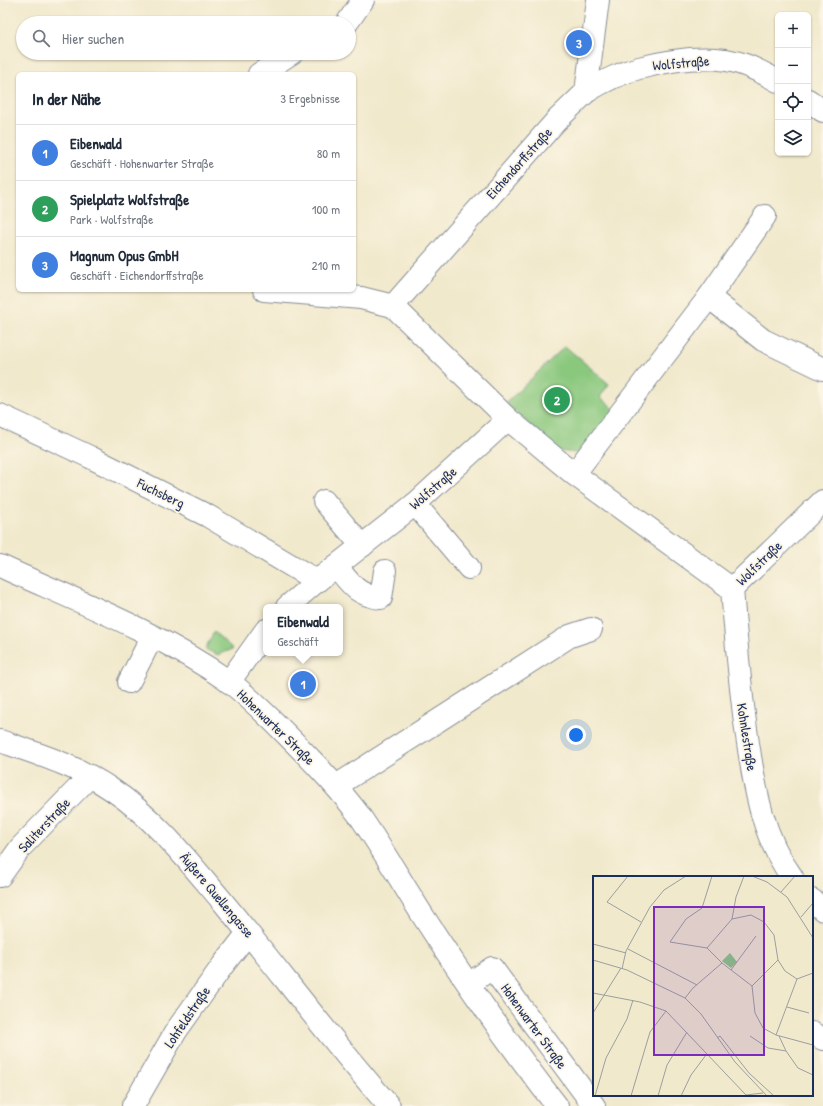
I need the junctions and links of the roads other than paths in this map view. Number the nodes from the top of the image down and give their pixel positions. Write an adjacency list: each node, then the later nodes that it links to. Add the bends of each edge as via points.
1 (363, 0): 3 (street)
2 (598, 0): 7 (street)
3 (352, 16)
4 (281, 60): 5 (street)
5 (262, 72)
6 (775, 80): 7 (street, Wolfstraße, via 744,64 723,60 681,60 638,68 602,82)
7 (586, 92): 13 (street, Eichendorffstraße, via 556,121)
8 (811, 102): 9 (street)
9 (823, 111)
10 (765, 216): 12 (street)
11 (288, 292): 13 (street, via 361,298)
12 (709, 297): 14 (street, via 763,340); 17 (street)
13 (393, 306): 16 (street)
14 (823, 369)
15 (0, 415): 26 (street, Fuchsberg, via 208,516)
16 (508, 419): 17 (street, Wolfstraße); 20 (street, Wolfstraße)
17 (574, 474): 27 (street, Wolfstraße)
18 (324, 501): 21 (street)
19 (823, 501): 27 (street, Wolfstraße)
20 (415, 504): 21 (street, Wolfstraße); 24 (street)
21 (362, 546): 23 (street, Wolfstraße)
22 (0, 566): 31 (street, Hohenwarter Straße)
23 (336, 566): 25 (street, via 359,592 370,597 381,598); 26 (street, Wolfstraße)
24 (469, 568)
25 (385, 571)
26 (317, 580): 28 (street, Wolfstraße)
27 (732, 589): 38 (street, Kohnlestraße, via 742,707 756,790 771,840 782,864)
28 (290, 604)
29 (591, 629): 36 (street, via 570,636)
30 (263, 634): 33 (street)
31 (152, 637): 32 (street); 33 (street, Hohenwarter Straße, via 192,658)
32 (129, 682)
33 (229, 682): 36 (street, Hohenwarter Straße, via 288,736)
34 (0, 741): 35 (street, Äußere Quellengasse)
35 (90, 776): 37 (street, Saliterstraße, via 21,847); 41 (street, Äußere Quellengasse, via 126,800 178,848)
36 (336, 786): 42 (street, Hohenwarter Straße, via 382,849)
37 (0, 876)
38 (791, 876)
39 (813, 901): 40 (street)
40 (823, 910)
41 (248, 933): 45 (street, Lohfeldstraße, via 176,1031); 46 (street, Äußere Quellengasse)
42 (469, 984): 47 (street, Hohenwarter Straße, via 502,1034); 48 (street, Hohenwarter Straße, via 492,968)
43 (813, 1034): 44 (street)
44 (823, 1039)
45 (133, 1106)
46 (389, 1106)
47 (557, 1106)
48 (594, 1106)

